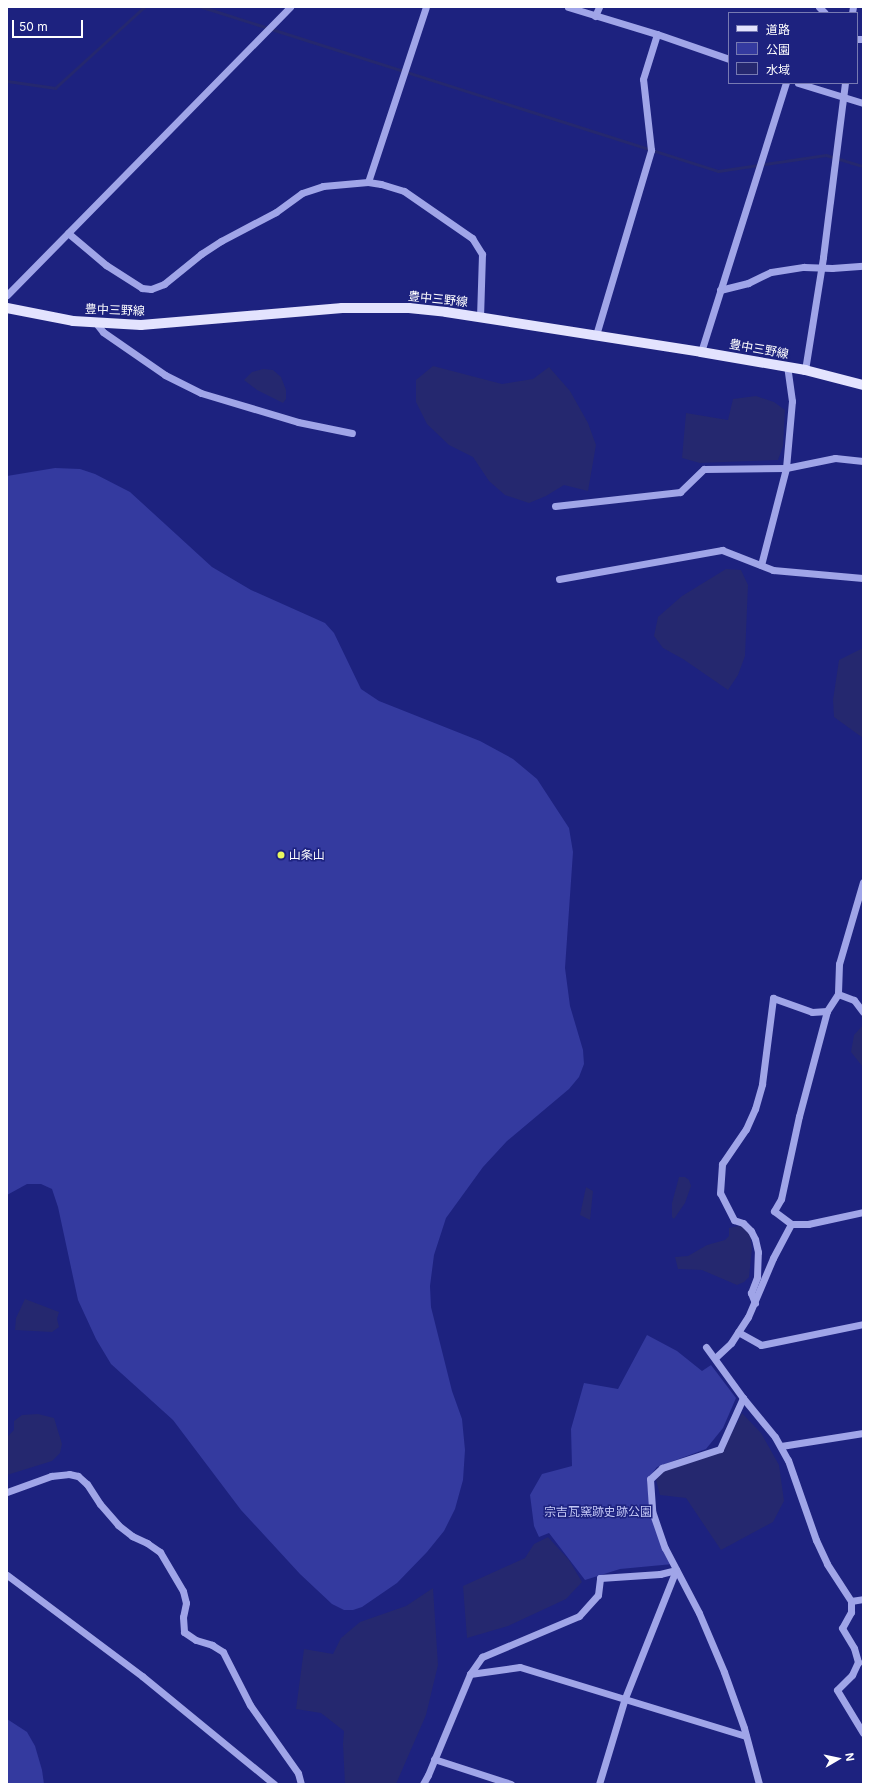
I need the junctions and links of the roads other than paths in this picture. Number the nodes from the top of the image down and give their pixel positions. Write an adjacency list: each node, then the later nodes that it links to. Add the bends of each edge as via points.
1 (290, 7): 14 (street)
2 (426, 7): 13 (street)
3 (568, 7): 5 (street)
4 (599, 7): 5 (street)
5 (595, 16): 6 (street)
6 (657, 34): 7 (street); 22 (street, via 643,78 651,150)
7 (728, 59)
8 (786, 84): 17 (street)
9 (801, 84): 11 (street)
10 (845, 84): 11 (street)
11 (844, 97): 12 (street); 16 (street)
12 (863, 103)
13 (368, 182): 14 (street, via 323,186 302,193 276,212 221,241 164,284 151,289 142,288 117,272); 20 (street, via 404,191 472,238 482,254)
14 (68, 234): 18 (street)
15 (863, 266): 16 (street)
16 (821, 268): 17 (street, via 804,267 771,272 748,283); 25 (street)
17 (720, 290): 23 (street)
18 (7, 295)
19 (7, 308): 21 (main road, 豊中三野線, via 52,318)
20 (480, 317): 21 (main road, 豊中三野線, via 409,308 342,308 142,325); 22 (main road, 豊中三野線)
21 (96, 323): 27 (street, via 103,332 165,375 201,393 298,422)
22 (596, 335): 23 (main road, 豊中三野線)
23 (701, 352): 24 (main road, 豊中三野線)
24 (787, 366): 25 (main road, 豊中三野線); 29 (street, via 792,401)
25 (805, 370): 26 (main road, 豊中三野線)
26 (863, 385)
27 (352, 433)
28 (863, 461): 29 (street, via 835,458)
29 (786, 468): 30 (street, via 704,469 680,492); 31 (street)
30 (555, 506)
31 (761, 565): 32 (street, via 773,570); 33 (street, via 722,550)
32 (863, 578)
33 (559, 579)
34 (863, 882): 35 (street, via 839,964)
35 (838, 994): 36 (street); 37 (street, via 854,1000)
36 (827, 1011): 39 (street, via 799,1116 781,1199 774,1212); 40 (street, via 812,1012 773,998 762,1084 755,1109 746,1129 722,1164 720,1193 734,1220 744,1223 755,1239 758,1252 757,1277 751,1293)
37 (863, 1012)
38 (863, 1212): 39 (street, via 808,1224)
39 (791, 1224): 40 (street, via 773,1258)
40 (755, 1303): 42 (street)
41 (863, 1324): 42 (street, via 761,1345)
42 (738, 1332): 44 (street, via 731,1343)
43 (706, 1347): 44 (street)
44 (715, 1358): 45 (street)
45 (743, 1398): 47 (street); 49 (street, via 720,1449 662,1468 650,1479 652,1511)
46 (863, 1433): 47 (street)
47 (781, 1446): 52 (street, via 824,1558)
48 (7, 1492): 59 (street, via 51,1476 78,1476 118,1525 160,1552 183,1591 186,1603 183,1616 184,1632 223,1652 250,1705 298,1773)
49 (676, 1570): 53 (street, via 660,1574 600,1578 598,1596 579,1616 482,1657); 54 (street); 56 (street, via 699,1612 724,1672)
50 (7, 1575): 58 (street, via 142,1676)
51 (863, 1599): 52 (street)
52 (851, 1601): 55 (street, via 851,1612 842,1628 854,1648 858,1662 852,1675 837,1690)
53 (470, 1674): 54 (street, via 520,1667); 57 (street)
54 (625, 1698): 56 (street); 62 (street)
55 (863, 1733)
56 (746, 1736): 63 (street)
57 (434, 1759): 60 (street); 61 (street)
58 (274, 1784)
59 (301, 1784)
60 (423, 1784)
61 (511, 1784)
62 (599, 1784)
63 (759, 1784)

